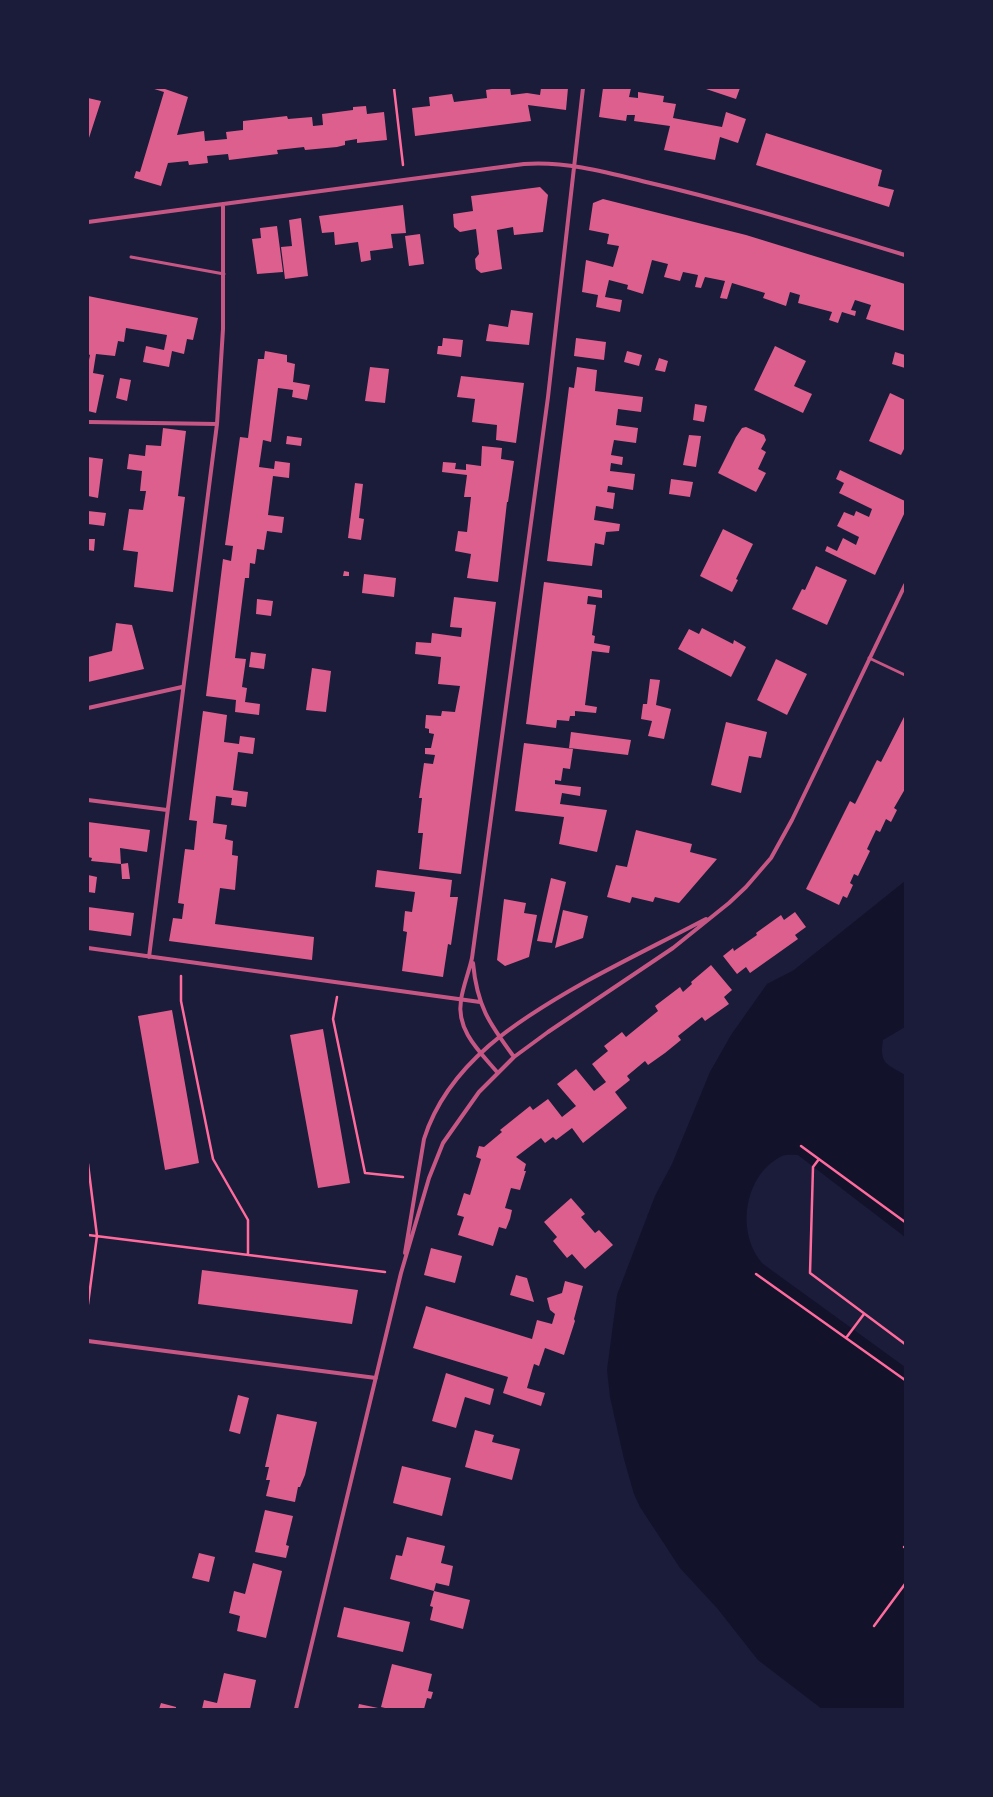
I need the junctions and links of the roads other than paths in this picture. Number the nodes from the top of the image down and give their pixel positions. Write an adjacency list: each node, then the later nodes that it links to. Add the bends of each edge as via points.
1 (583, 88): 2 (street)
2 (574, 166): 3 (street, via 551,162 524,164); 5 (street, via 742,206); 20 (street, via 547,405)
3 (223, 204): 4 (street); 7 (street)
4 (88, 222)
5 (905, 255)
6 (131, 257): 7 (lane)
7 (224, 274): 9 (street)
8 (88, 422): 9 (street)
9 (216, 424): 13 (street)
10 (905, 585): 11 (street)
11 (869, 658): 12 (lane); 17 (street, via 780,841 759,873)
12 (905, 675)
13 (182, 687): 14 (street); 16 (street)
14 (88, 708)
15 (88, 800): 16 (street)
16 (167, 810): 19 (street)
17 (714, 915): 23 (street, via 576,987 536,1010); 25 (street, via 673,948)
18 (88, 948): 19 (street)
19 (149, 957): 21 (street)
20 (472, 958): 21 (street); 22 (street, via 474,981)
21 (461, 999): 22 (street); 24 (street, via 462,1022 467,1034)
22 (480, 1002): 23 (street)
23 (499, 1037): 24 (street); 25 (street)
24 (481, 1052): 26 (street); 27 (street, via 446,1092 429,1122 420,1154)
25 (514, 1057): 26 (street)
26 (497, 1072): 27 (street, via 452,1128 436,1158)
27 (402, 1273): 29 (street)
28 (88, 1342): 29 (street)
29 (376, 1378): 30 (street)
30 (296, 1709)

